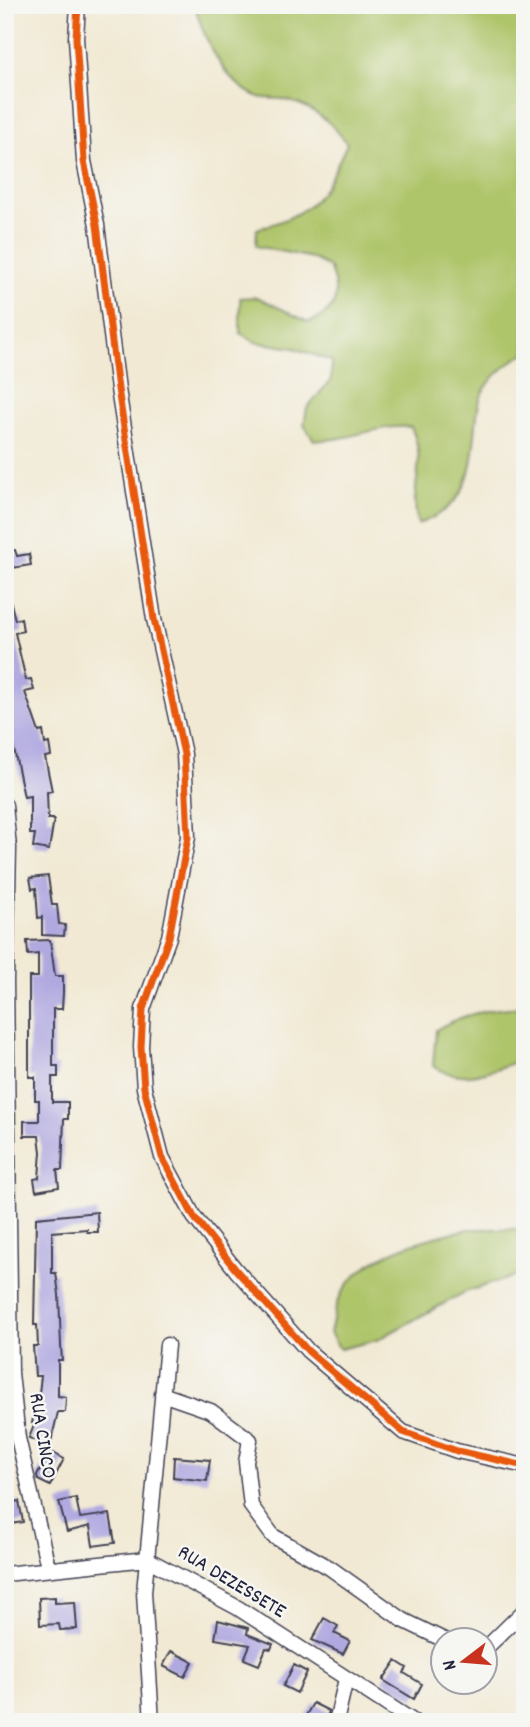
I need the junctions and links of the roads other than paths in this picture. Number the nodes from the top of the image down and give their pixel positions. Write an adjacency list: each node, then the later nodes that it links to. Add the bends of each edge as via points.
1 (78, 5): 8 (street, via 84,161 154,619 184,754 188,837 169,937 142,1009 144,1088 162,1157 194,1217 236,1270 309,1351 403,1432 457,1451)
2 (5, 805): 3 (street, RUA CINCO, via 9,848)
3 (5, 981): 4 (street, RUA CINCO)
4 (7, 1177): 6 (street, RUA CINCO)
5 (167, 1345): 7 (street)
6 (8, 1374): 10 (street, RUA CINCO, via 20,1450)
7 (162, 1394): 9 (street); 13 (street, via 211,1411 250,1440 246,1462 251,1506 273,1536)
8 (525, 1466)
9 (147, 1559): 10 (street, RUA DEZESSETE); 15 (street, RUA DEZESSETE, via 238,1608); 16 (street, via 144,1592)
10 (48, 1567): 11 (street, RUA DEZESSETE)
11 (5, 1574)
12 (525, 1610): 14 (street)
13 (428, 1632)
14 (498, 1637)
15 (346, 1679): 17 (street); 18 (street, RUA DEZESSETE)
16 (152, 1722)
17 (336, 1722)
18 (414, 1722)

